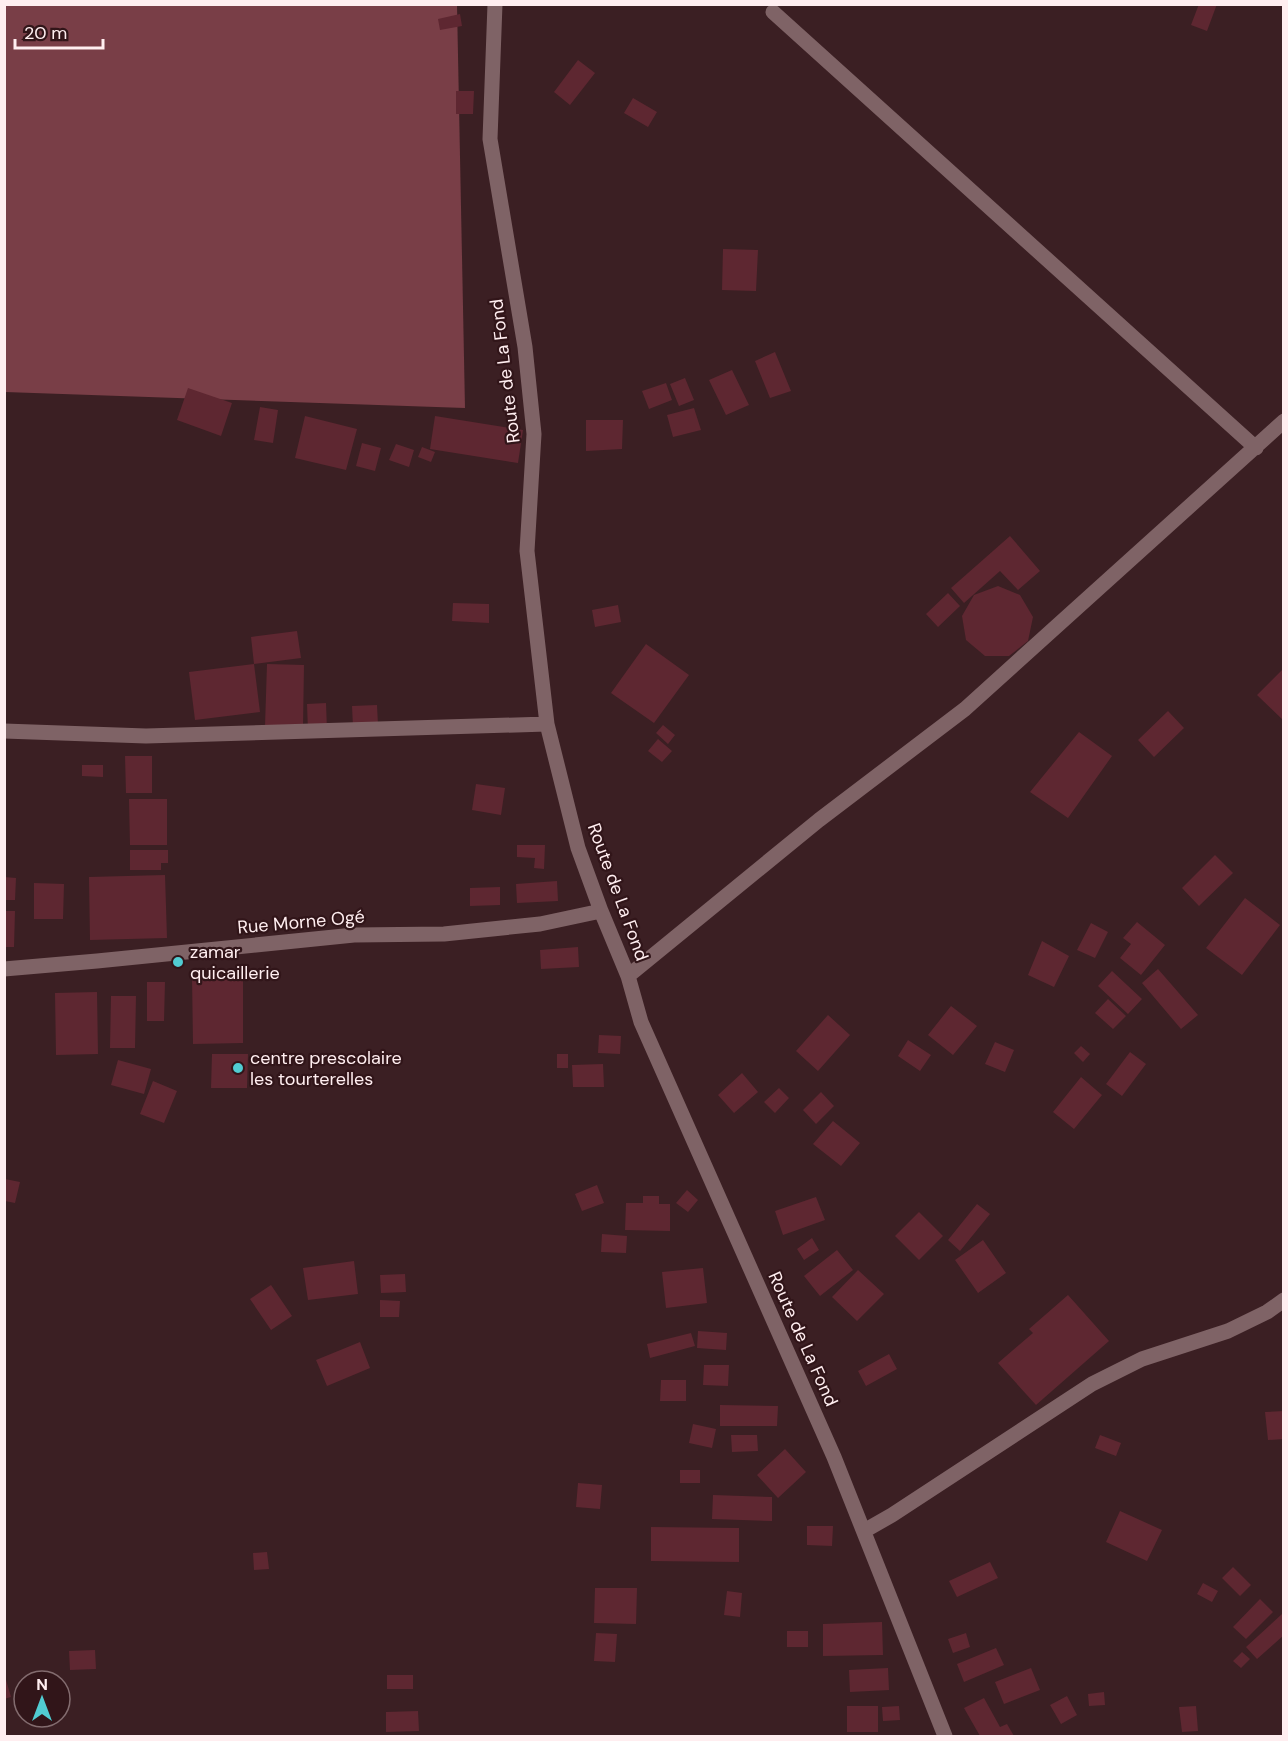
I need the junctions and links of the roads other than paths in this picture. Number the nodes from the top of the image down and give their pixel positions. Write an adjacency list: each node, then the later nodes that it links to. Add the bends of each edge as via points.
1 (495, 4): 5 (street, Route de La Fond, via 490,139 525,348 534,434 527,552)
2 (773, 12): 4 (street)
3 (1284, 421): 4 (street)
4 (1256, 448): 9 (street, via 965,709 819,820)
5 (547, 724): 6 (street, via 146,736); 7 (street, Route de La Fond, via 578,848)
6 (4, 731)
7 (601, 911): 8 (street, Rue Morne Ogé, via 540,924 444,934 354,935); 9 (street, Route de La Fond)
8 (4, 969)
9 (628, 976): 11 (street, Route de La Fond, via 641,1022)
10 (1284, 1300): 11 (street, via 1228,1331 1142,1359 1092,1384)
11 (864, 1531): 12 (street, Route de La Fond)
12 (945, 1737)

